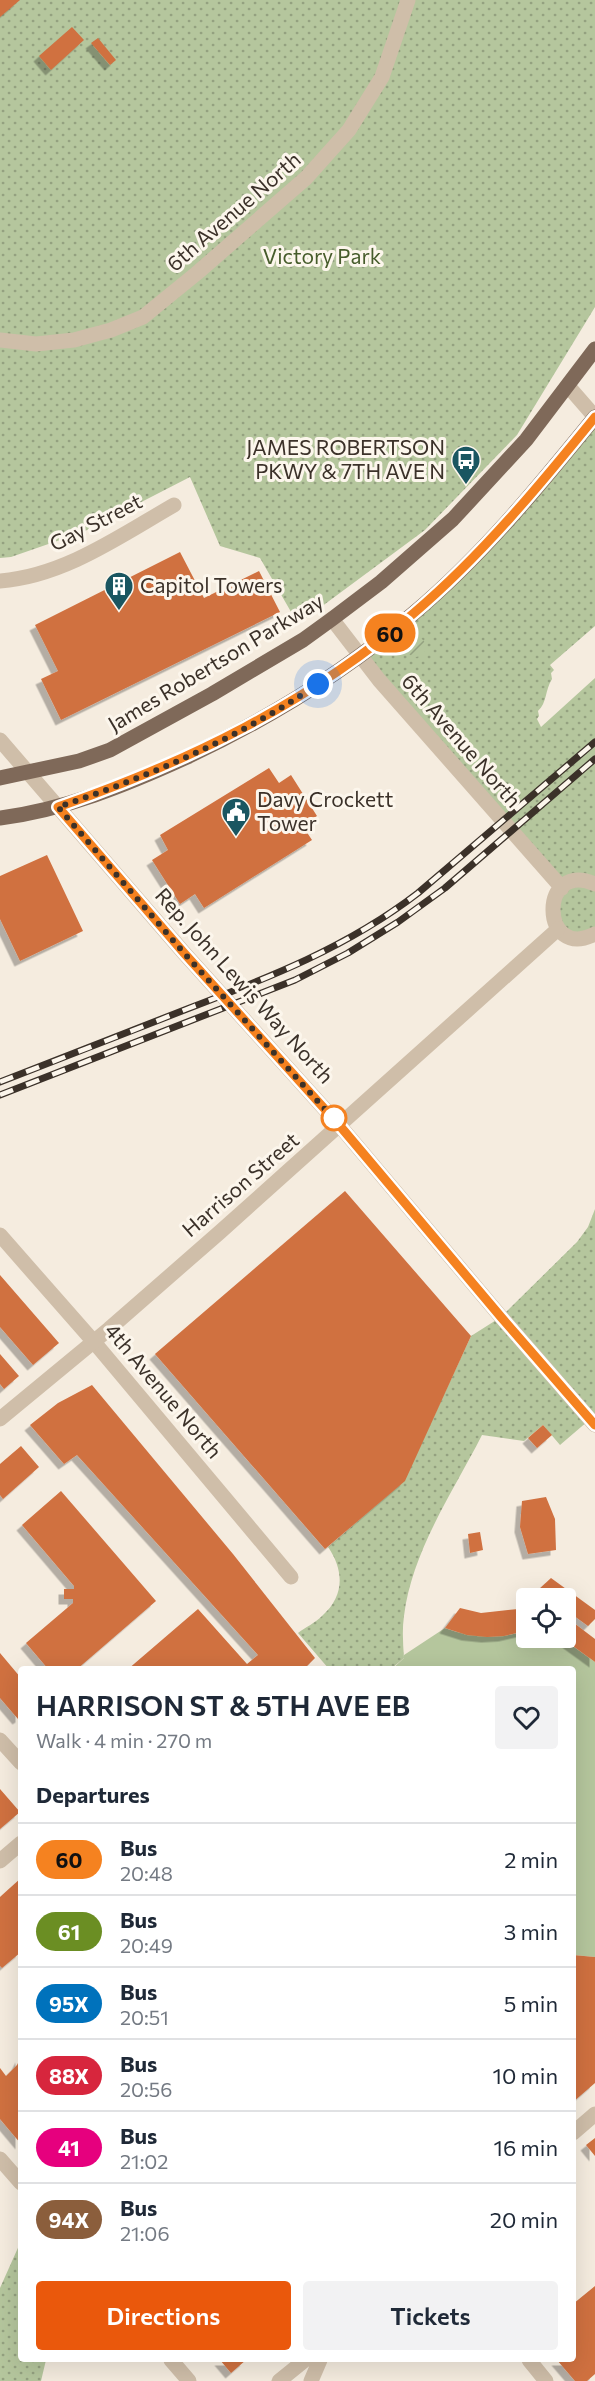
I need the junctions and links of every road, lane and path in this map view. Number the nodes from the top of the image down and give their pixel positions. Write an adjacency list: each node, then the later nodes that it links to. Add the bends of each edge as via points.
1 (408, 0): 2 (street, 6th Avenue North, via 382,76 349,130 320,164 197,273 143,317 111,330 74,340 36,344)
2 (0, 340)
3 (595, 349): 4 (main road, James Robertson Parkway)
4 (568, 386): 5 (street); 8 (main road, James Robertson Parkway, via 526,440 453,519)
5 (595, 417): 9 (main road, via 546,479 472,559 415,613)
6 (174, 505): 7 (street, Gay Street, via 88,554 55,568)
7 (0, 581)
8 (332, 619): 9 (street, 6th Avenue North); 11 (main road, James Robertson Parkway, via 212,694 110,750)
9 (358, 655): 13 (main road, via 292,701 221,741 161,769); 16 (street, 6th Avenue North)
10 (0, 740): 11 (street, Rep. John Lewis Way North)
11 (28, 773): 12 (main road, James Robertson Parkway); 13 (street, Rep. John Lewis Way North)
12 (0, 778)
13 (58, 807): 14 (main road); 19 (street, Rep. John Lewis Way North)
14 (0, 818)
15 (595, 884): 16 (street, via 580,880)
16 (562, 888): 17 (street, via 551,908)
17 (558, 928): 18 (street, via 575,938); 19 (street, Harrison Street)
18 (595, 934)
19 (340, 1126): 21 (street, Harrison Street); 23 (street, Rep. John Lewis Way North)
20 (0, 1235): 21 (street, 4th Avenue North)
21 (94, 1342): 22 (street, Harrison Street); 24 (street, 4th Avenue North)
22 (2, 1414)
23 (595, 1425)
24 (291, 1577)
25 (0, 1740): 26 (street)
26 (18, 1760)
27 (18, 1846): 28 (street)
28 (0, 1861)
29 (595, 2114): 30 (street)
30 (576, 2130)
31 (0, 2159): 32 (street)
32 (18, 2180)
33 (173, 2362): 37 (street)
34 (302, 2362): 38 (street)
35 (319, 2362): 39 (street)
36 (531, 2362): 40 (street)
37 (189, 2381)
38 (279, 2381)
39 (311, 2381)
40 (546, 2381)

